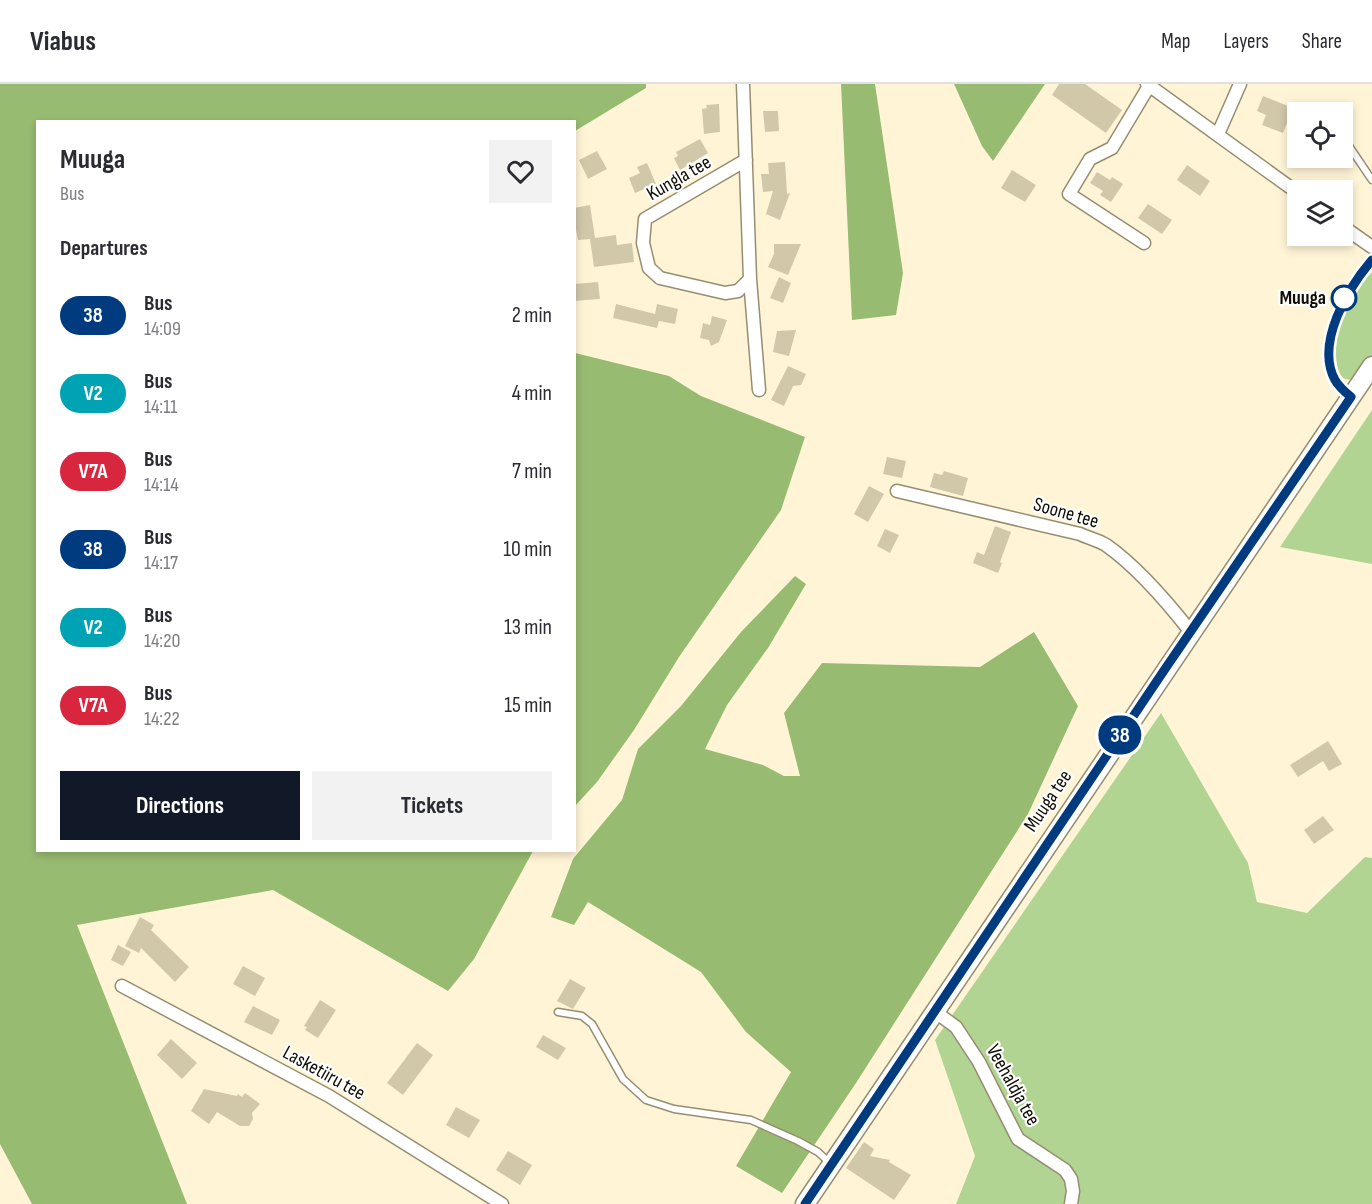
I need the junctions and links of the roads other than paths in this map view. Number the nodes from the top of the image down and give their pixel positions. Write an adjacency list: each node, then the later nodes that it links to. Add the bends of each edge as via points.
1 (743, 84): 6 (street)
2 (1240, 84): 4 (street)
3 (1148, 85): 4 (street); 10 (street, via 1112,148 1090,159 1070,194)
4 (1218, 134): 8 (street)
5 (1353, 152): 7 (lane)
6 (746, 160): 13 (street); 13 (street, Kungla tee, via 645,219 643,243 649,268 660,278 725,293 738,291)
7 (1372, 180)
8 (1287, 185)
9 (1353, 234): 11 (street)
10 (1144, 243)
11 (1372, 247)
12 (1372, 260): 16 (lane, via 1344,298 1331,338 1330,368)
13 (750, 279): 15 (street)
14 (1372, 366): 16 (street, Muuga tee)
15 (759, 390)
16 (1351, 397): 18 (street, Muuga tee)
17 (897, 491): 18 (street, Soone tee, via 1080,534 1104,544 1172,607)
18 (1191, 631): 20 (street, Muuga tee)
19 (122, 986): 23 (street, Lasketiiru tee, via 329,1096)
20 (934, 1011): 22 (street, Muuga tee); 25 (street, Veehaldja tee, via 956,1027 979,1062 1018,1139 1065,1170 1071,1179)
21 (558, 1012): 22 (lane, via 582,1016 592,1024 623,1079 646,1100 674,1109 751,1120 818,1152)
22 (831, 1164): 24 (street, Muuga tee)
23 (502, 1204)
24 (805, 1204)
25 (1071, 1204)

